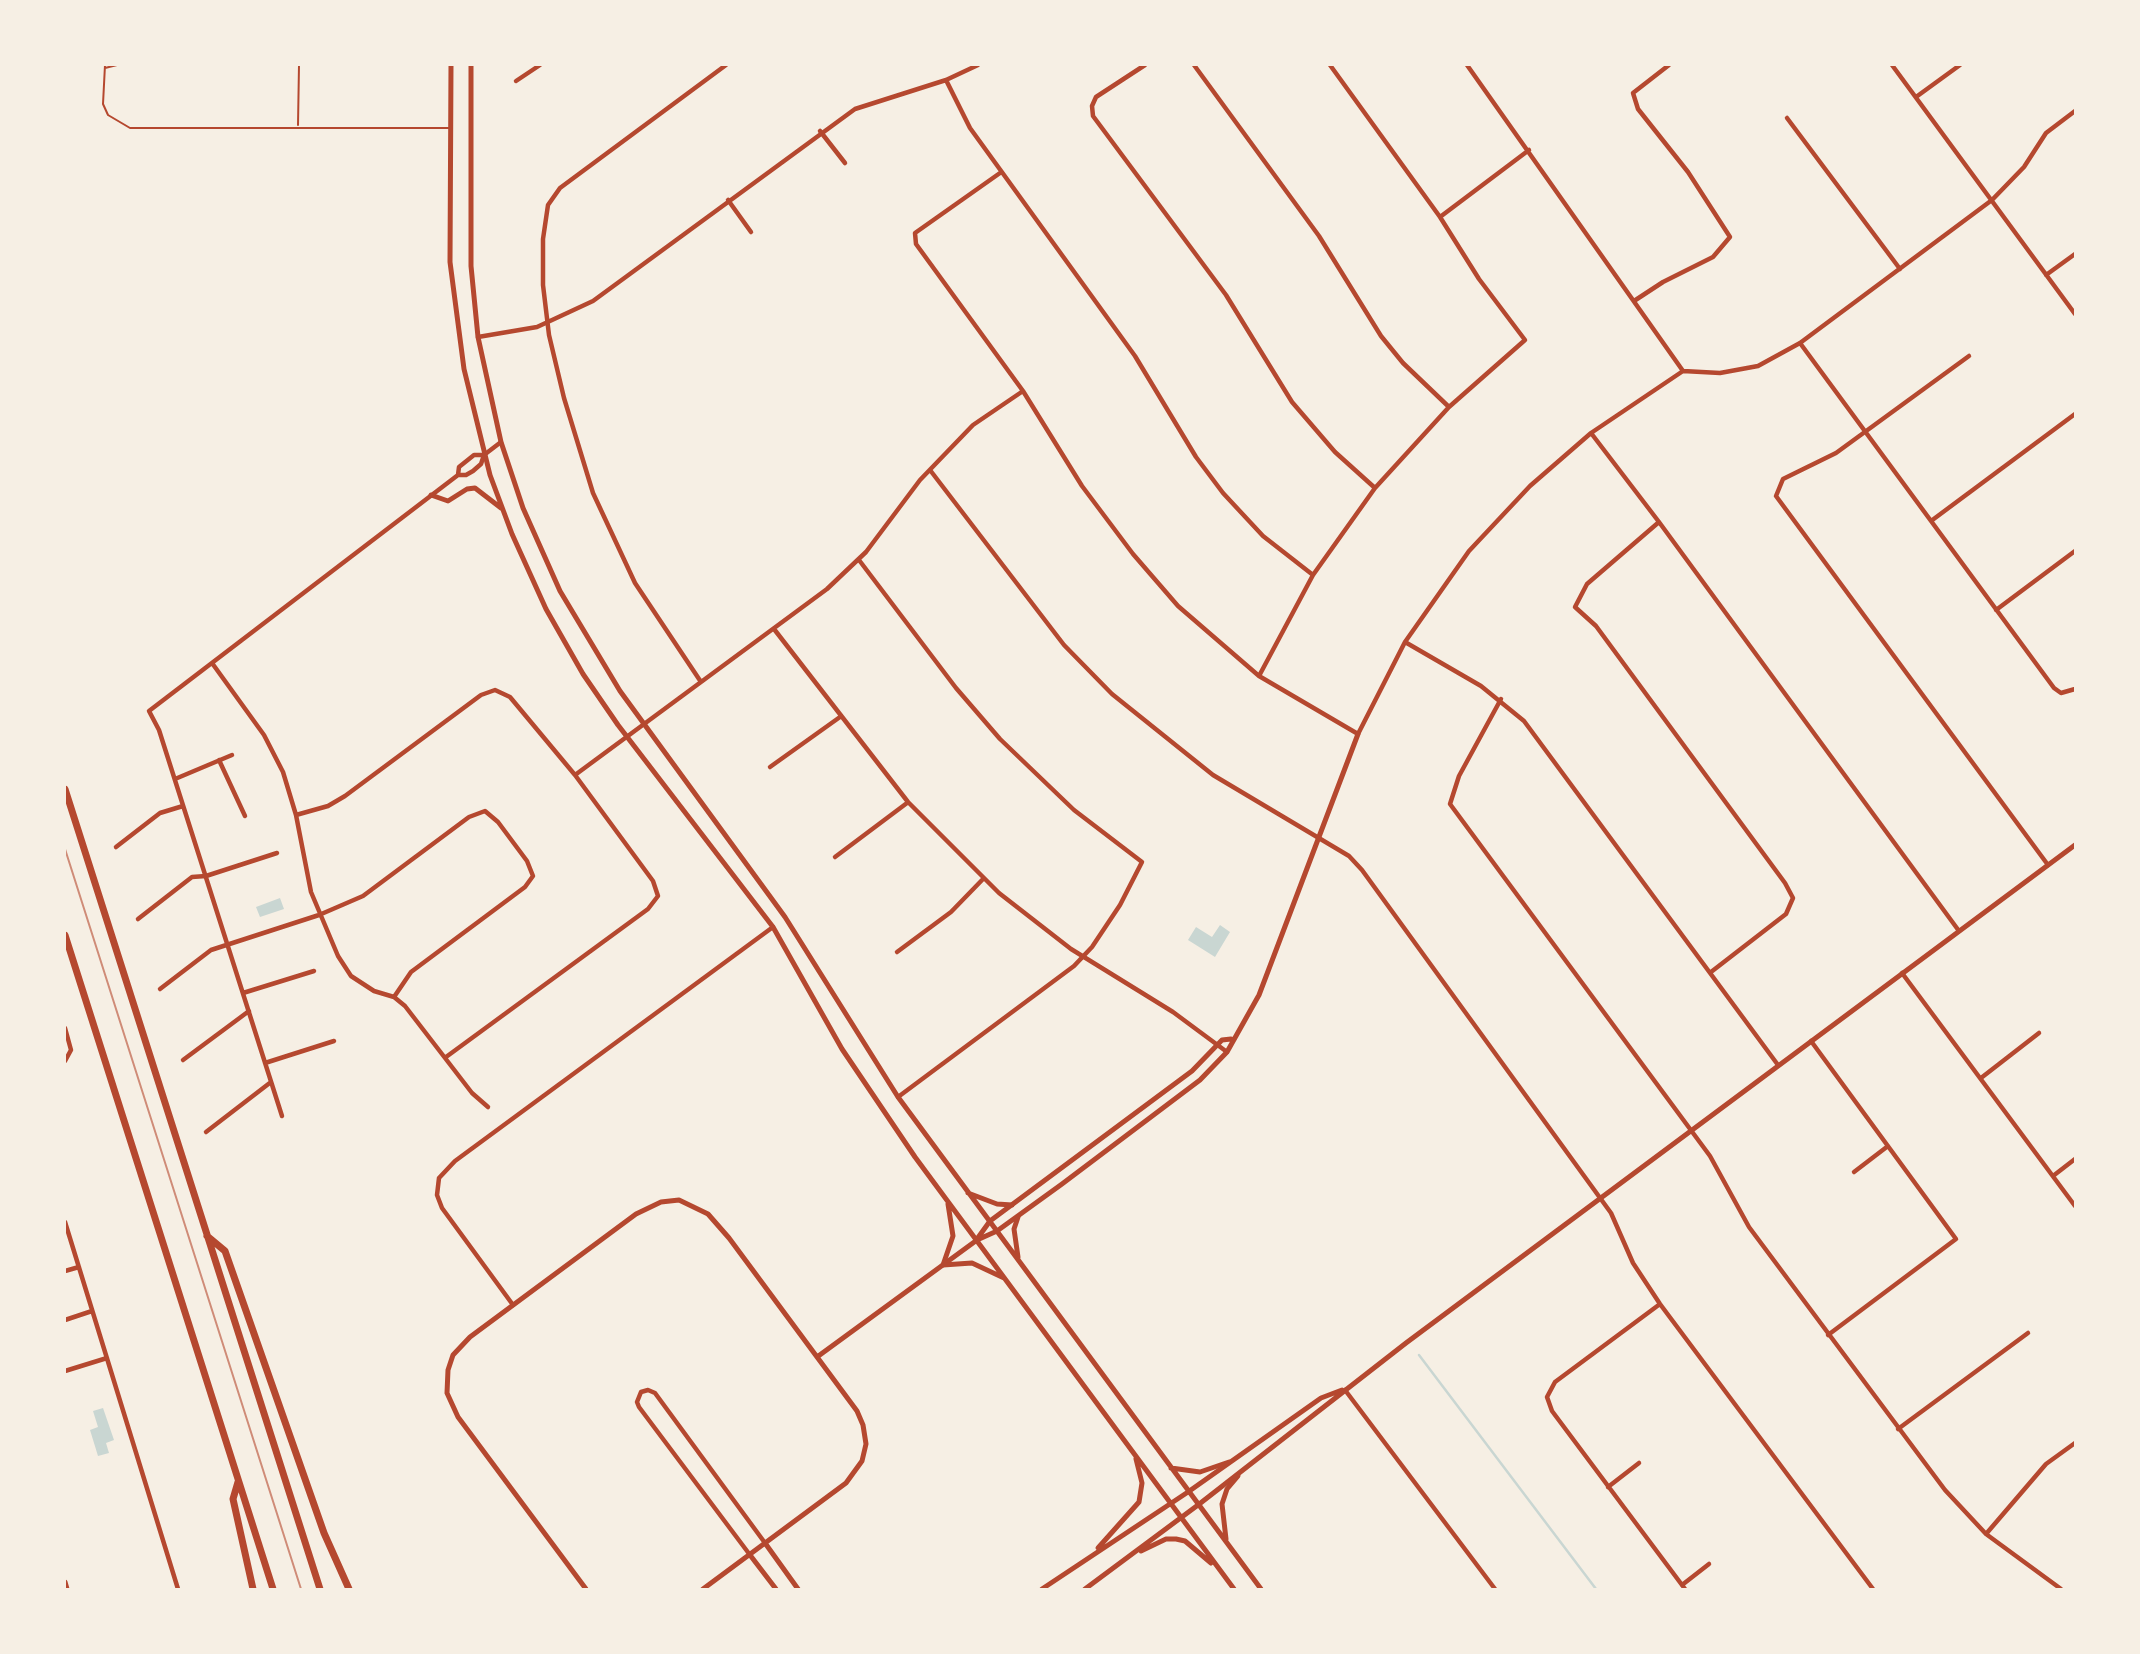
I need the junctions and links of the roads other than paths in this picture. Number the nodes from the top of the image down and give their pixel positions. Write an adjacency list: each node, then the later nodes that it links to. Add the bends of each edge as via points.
1 (117, 65): 15 (lane)
2 (299, 65): 21 (lane)
3 (450, 65): 22 (main road)
4 (471, 65): 37 (main road, via 471,266)
5 (540, 65): 17 (street)
6 (726, 65): 36 (street, via 552,196 543,239)
7 (978, 65): 16 (street)
8 (1145, 65): 50 (street, via 1096,97 1093,116 1226,295 1293,402 1335,452)
9 (1194, 65): 42 (street, via 1319,236 1381,336)
10 (1330, 65): 29 (street)
11 (1467, 65): 24 (street)
12 (1670, 65): 34 (street, via 1633,93 1638,109 1688,172 1730,237 1713,257)
13 (1892, 65): 18 (street)
14 (1960, 65): 18 (street)
15 (104, 66): 21 (lane, via 103,104 108,115 130,128)
16 (946, 80): 23 (street, via 855,109); 26 (street)
17 (516, 81)
18 (1916, 97): 28 (street)
19 (2075, 111): 28 (street, via 2046,133 2024,167)
20 (1787, 118): 32 (street)
21 (298, 126): 22 (lane)
22 (450, 128): 47 (main road, via 449,225 456,320)
23 (820, 131): 25 (street); 27 (street)
24 (1529, 149): 29 (street); 34 (street)
25 (845, 163)
26 (1000, 173): 41 (street, via 915,233 916,244); 57 (street, via 1135,356 1223,493 1263,536)
27 (728, 200): 30 (street); 36 (street, via 593,301)
28 (1992, 200): 32 (street); 33 (street)
29 (1440, 217): 42 (street, via 1525,340)
30 (751, 232)
31 (2075, 254): 33 (street)
32 (1900, 269): 38 (street)
33 (2046, 275): 35 (street)
34 (1634, 301): 40 (street)
35 (2075, 314)
36 (548, 323): 37 (street); 63 (street, via 571,424 612,537 657,618)
37 (478, 337): 46 (main road)
38 (1800, 343): 40 (street, via 1758,366 1720,373); 44 (street)
39 (1969, 356): 44 (street)
40 (1683, 371): 45 (street)
41 (1023, 391): 48 (street, via 973,425); 62 (street, via 1082,486 1133,554 1178,606)
42 (1449, 408): 50 (street)
43 (2075, 414): 53 (street)
44 (1866, 432): 53 (street); 85 (street, via 1783,479 1776,496)
45 (1591, 433): 54 (street); 60 (street, via 1530,486 1469,551)
46 (501, 442): 47 (street); 67 (main road, via 532,530 560,591 600,661)
47 (484, 455): 49 (street, via 473,471); 49 (street, via 474,455 459,467); 52 (main road)
48 (930, 470): 56 (street); 80 (street, via 1064,645 1112,694 1213,775)
49 (458, 475): 51 (street)
50 (1376, 488): 57 (street)
51 (431, 495): 52 (main road, via 448,501 475,488); 61 (street)
52 (502, 509): 69 (main road, via 557,630)
53 (1931, 521): 58 (street)
54 (1659, 522): 91 (street); 97 (street, via 1587,584 1575,607 1596,626 1793,898 1786,915)
55 (2075, 551): 58 (street)
56 (859, 559): 59 (street); 95 (street, via 1000,739 1074,810 1142,862 1120,905)
57 (1313, 575): 62 (street)
58 (1996, 610): 64 (street, via 2054,688 2061,693)
59 (774, 629): 63 (street); 66 (street)
60 (1405, 642): 65 (street); 68 (street)
61 (212, 663): 74 (street, via 149,711); 78 (street, via 264,735 283,772)
62 (1259, 676): 68 (street)
63 (701, 682): 67 (street)
64 (2075, 689)
65 (1501, 699): 97 (street, via 1550,752); 120 (street, via 1465,765 1450,804)
66 (840, 717): 72 (street); 76 (street)
67 (644, 724): 69 (street); 117 (main road, via 785,917)
68 (1358, 734): 80 (main road)
69 (627, 737): 73 (street); 90 (main road)
70 (232, 755): 71 (street)
71 (219, 760): 74 (street); 79 (street)
72 (770, 767)
73 (575, 775): 78 (street, via 510,697 495,690 481,695 345,796); 110 (street, via 653,881 658,896 648,909)
74 (175, 779): 77 (street)
75 (65, 789): 135 (highway)
76 (908, 802): 84 (street); 87 (street)
77 (183, 806): 82 (street, via 160,813); 86 (street)
78 (296, 815): 88 (street)
79 (245, 816)
80 (1321, 838): 105 (main road, via 1259,995); 127 (street, via 1362,870)
81 (2075, 845): 85 (main road)
82 (116, 847)
83 (277, 853): 86 (street)
84 (835, 857)
85 (2048, 865): 91 (main road)
86 (206, 876): 89 (street, via 192,877); 93 (street)
87 (984, 878): 94 (street, via 951,912); 95 (street)
88 (319, 915): 93 (street); 101 (street, via 351,976); 101 (street, via 363,896 469,817 485,811 498,822 533,876 525,887 411,972)
89 (138, 919)
90 (773, 927): 128 (main road, via 860,1078); 143 (street, via 455,1161 439,1178 437,1195 442,1208)
91 (1959, 931): 98 (main road)
92 (65, 935): 159 (highway)
93 (227, 944): 99 (street, via 211,950); 100 (street)
94 (897, 952)
95 (1083, 956): 108 (street, via 1173,1012); 117 (street)
96 (314, 971): 100 (street)
97 (1711, 972): 114 (street)
98 (1902, 973): 107 (main road); 115 (street)
99 (160, 989)
100 (243, 993): 102 (street)
101 (394, 997): 110 (street)
102 (249, 1011): 111 (street); 113 (street)
103 (65, 1028): 112 (street, via 71,1051)
104 (2039, 1033): 115 (street)
105 (1231, 1039): 108 (main road); 109 (main road)
106 (334, 1041): 113 (street)
107 (1811, 1041): 114 (main road); 122 (street)
108 (1217, 1046): 109 (street); 129 (main road, via 1192,1071)
109 (1227, 1052): 131 (main road, via 1200,1080)
110 (446, 1057): 118 (street)
111 (183, 1060)
112 (65, 1061)
113 (265, 1063): 116 (street)
114 (1778, 1065): 120 (main road)
115 (1981, 1078): 125 (street)
116 (271, 1082): 119 (street); 121 (street)
117 (898, 1097): 126 (main road)
118 (488, 1107)
119 (282, 1116)
120 (1691, 1130): 127 (main road); 147 (street, via 1749,1227)
121 (205, 1132)
122 (1888, 1146): 124 (street); 147 (street, via 1956,1239)
123 (2075, 1158): 125 (street)
124 (1854, 1172)
125 (2053, 1176): 130 (street)
126 (968, 1193): 129 (main road); 132 (main road)
127 (1600, 1198): 142 (street); 151 (main road)
128 (948, 1201): 136 (main road); 138 (main road, via 953,1236)
129 (1012, 1205): 132 (main road)
130 (2075, 1206)
131 (1017, 1217): 134 (main road); 137 (main road)
132 (990, 1221): 134 (main road); 136 (main road)
133 (65, 1222): 139 (street)
134 (997, 1231): 136 (main road); 137 (main road)
135 (207, 1236): 180 (highway); 181 (highway, via 225,1251 324,1533)
136 (976, 1240): 138 (main road); 141 (main road)
137 (1018, 1260): 157 (main road)
138 (943, 1265): 141 (main road, via 972,1264); 148 (main road)
139 (79, 1267): 140 (street); 144 (street)
140 (65, 1271)
141 (1005, 1279): 154 (main road)
142 (1660, 1304): 160 (street, via 1555,1382 1547,1397 1552,1411); 191 (street)
143 (513, 1305): 148 (main road, via 636,1214 661,1202 679,1200 701,1209 718,1224); 182 (main road, via 453,1355 447,1394 466,1429)
144 (92, 1311): 145 (street); 149 (street)
145 (65, 1320)
146 (2028, 1333): 152 (street)
147 (1828, 1335): 152 (street)
148 (817, 1357): 167 (main road, via 863,1425 866,1444 862,1461 846,1483)
149 (107, 1358): 150 (street); 177 (street)
150 (65, 1371)
151 (1345, 1389): 155 (main road, via 1321,1398); 158 (main road); 190 (street)
152 (1898, 1429): 165 (street, via 1962,1511)
153 (2075, 1443): 165 (street, via 2046,1464)
154 (1134, 1453): 162 (main road); 169 (main road, via 1142,1483 1139,1502)
155 (1229, 1462): 157 (main road, via 1200,1472); 161 (main road)
156 (1640, 1464): 160 (street)
157 (1170, 1468): 161 (main road)
158 (1238, 1476): 163 (main road); 166 (main road, via 1222,1504)
159 (239, 1482): 178 (highway, via 233,1499); 179 (highway)
160 (1608, 1486): 174 (street)
161 (1188, 1492): 162 (main road); 163 (main road)
162 (1171, 1504): 164 (main road); 169 (main road)
163 (1198, 1505): 164 (main road); 166 (main road)
164 (1181, 1518): 170 (main road); 172 (main road)
165 (1986, 1534): 175 (street)
166 (1226, 1542): 189 (main road)
167 (765, 1543): 168 (main road); 168 (street, via 655,1393 641,1392 639,1407); 185 (main road)
168 (750, 1555): 183 (main road); 184 (main road)
169 (1091, 1556): 186 (main road)
170 (1128, 1557): 172 (main road, via 1166,1539 1176,1539 1185,1541); 187 (main road)
171 (1709, 1564): 174 (street)
172 (1220, 1570): 188 (main road)
173 (65, 1583): 176 (main road)
174 (1683, 1587)
175 (2059, 1588)
176 (67, 1589)
177 (178, 1589)
178 (253, 1589)
179 (273, 1589)
180 (320, 1589)
181 (349, 1589)
182 (586, 1589)
183 (703, 1589)
184 (776, 1589)
185 (799, 1589)
186 (1042, 1589)
187 (1085, 1589)
188 (1234, 1589)
189 (1261, 1589)
190 (1494, 1589)
191 (1872, 1589)

